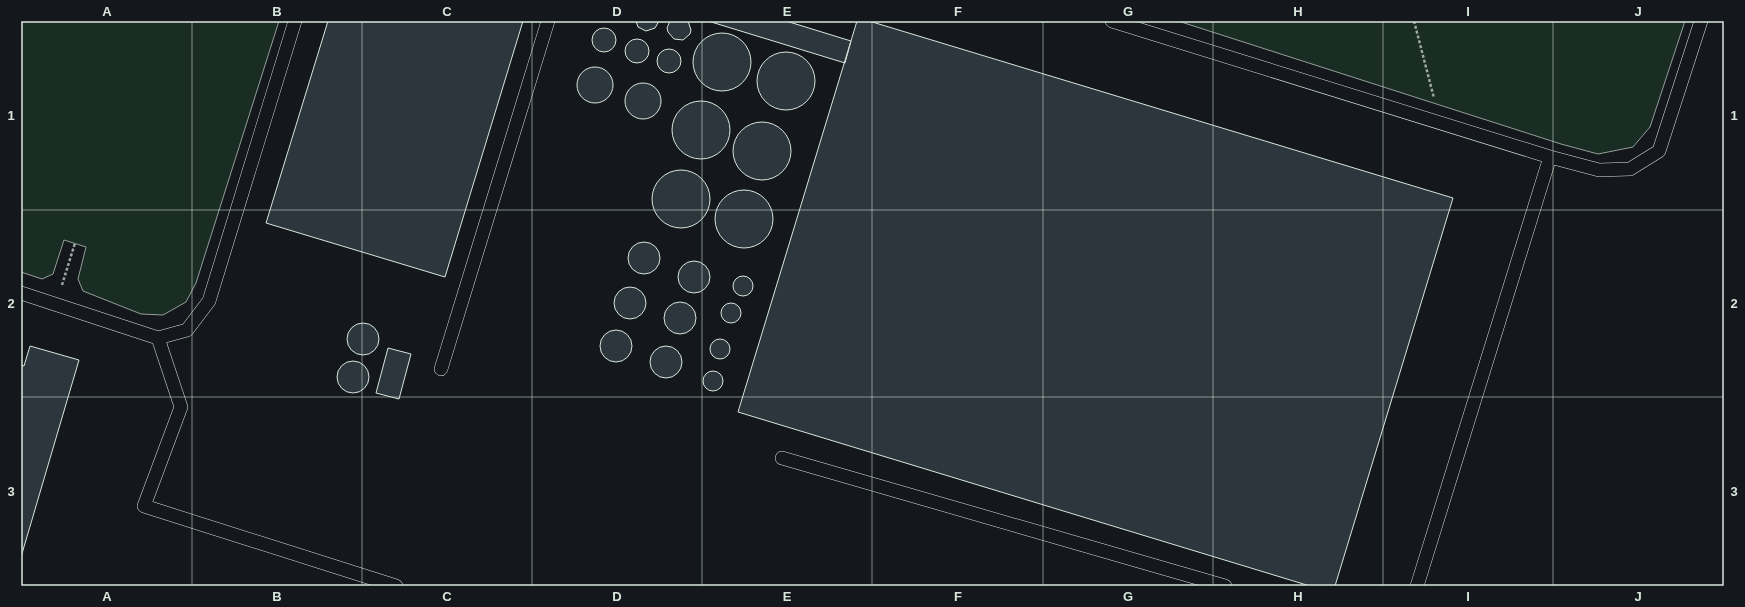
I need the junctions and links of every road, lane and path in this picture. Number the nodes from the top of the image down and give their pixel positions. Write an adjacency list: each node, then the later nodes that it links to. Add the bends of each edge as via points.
1 (295, 21): 11 (lane, via 209,301 187,330)
2 (548, 21): 12 (lane)
3 (1112, 21): 6 (lane)
4 (1414, 21): 6 (path)
5 (1701, 21): 7 (lane, via 1659,151 1630,169 1599,170)
6 (1440, 122): 7 (lane)
7 (1550, 157): 16 (lane)
8 (75, 243): 10 (path)
9 (21, 293): 10 (lane)
10 (56, 305): 11 (lane)
11 (158, 338): 14 (lane, via 181,407 144,506)
12 (441, 369)
13 (782, 458): 15 (lane)
14 (396, 586)
15 (1225, 586)
16 (1417, 586)

